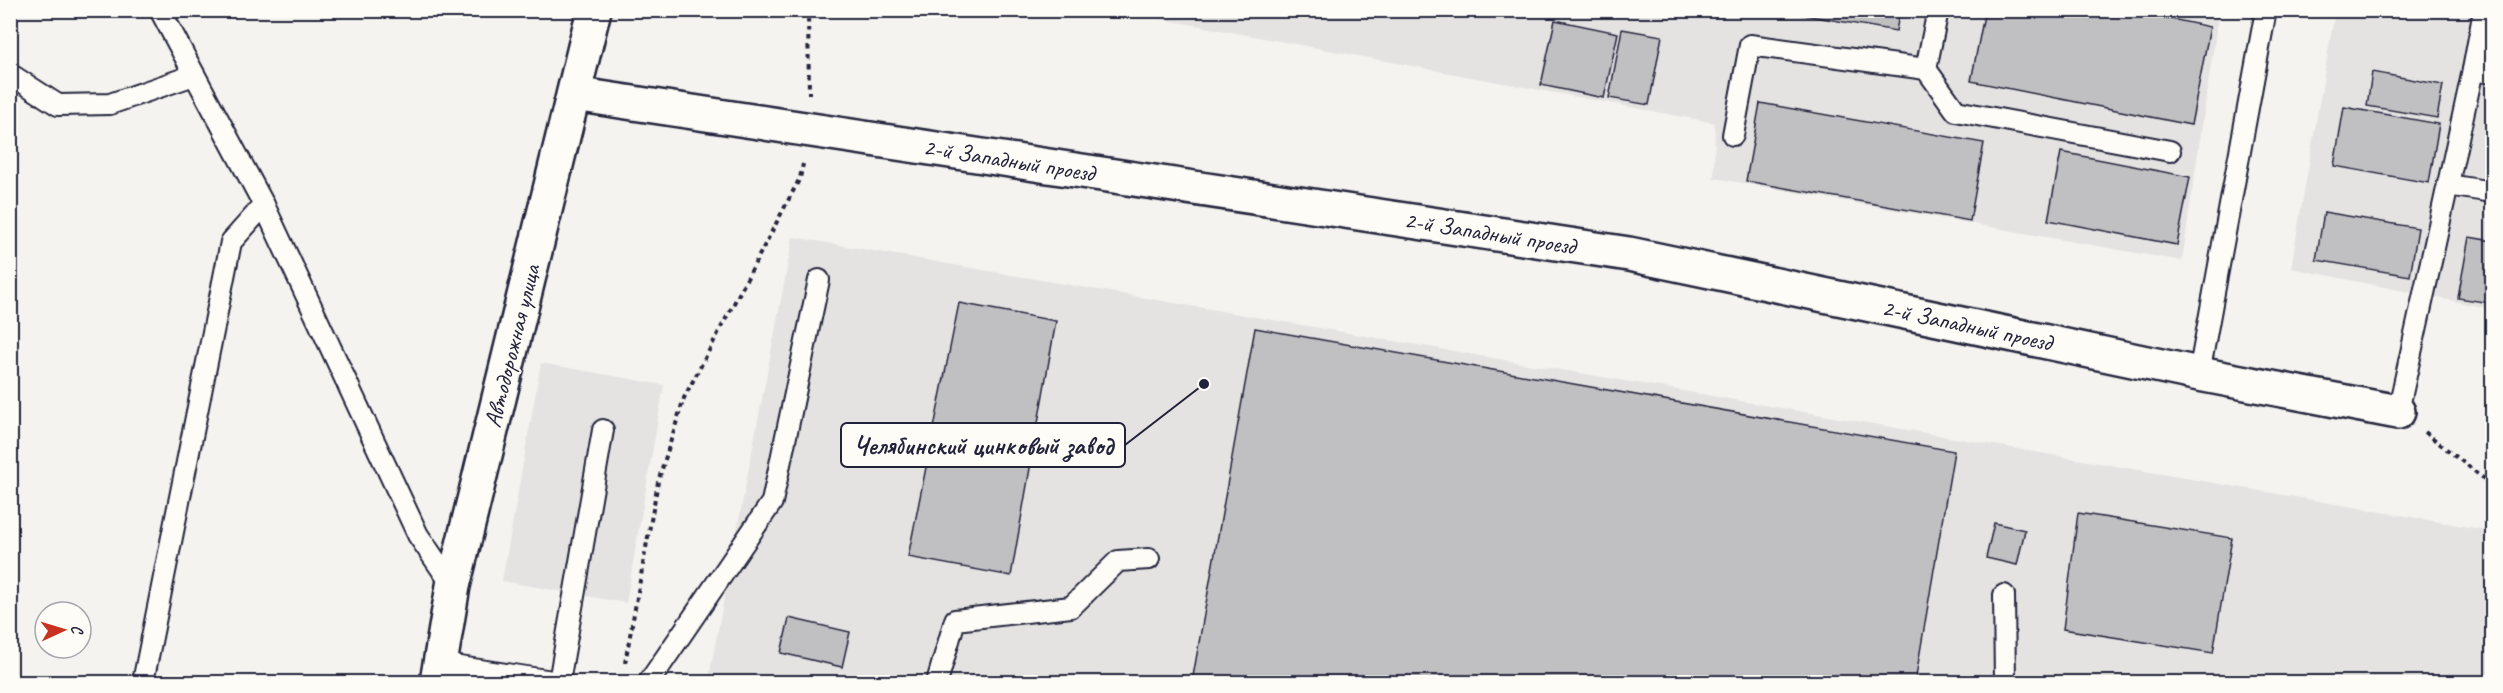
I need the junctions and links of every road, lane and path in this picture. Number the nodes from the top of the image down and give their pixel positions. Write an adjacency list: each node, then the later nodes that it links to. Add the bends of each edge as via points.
1 (160, 10): 11 (lane)
2 (594, 10): 12 (street, Автодорожная улица)
3 (808, 10): 13 (path)
4 (1938, 10): 7 (lane)
5 (2484, 10): 8 (lane)
6 (2262, 11): 20 (lane)
7 (1926, 69): 14 (lane, via 1750,45); 15 (lane, via 1956,111)
8 (2473, 69): 9 (lane); 16 (lane)
9 (2493, 73)
10 (10, 74): 11 (lane, via 58,105 110,104)
11 (194, 75): 18 (lane)
12 (574, 94): 13 (street, 2-й Западный проезд); 25 (street, Автодорожная улица)
13 (809, 130): 20 (street, 2-й Западный проезд, via 1629,254); 27 (path, via 800,178 684,398 658,482)
14 (1733, 135)
15 (2170, 151)
16 (2448, 185): 17 (lane); 21 (lane)
17 (2493, 192)
18 (264, 205): 25 (lane, via 418,535); 29 (lane, via 231,242)
19 (819, 280): 31 (lane, via 772,502)
20 (2199, 374): 21 (street, 2-й Западный проезд)
21 (2398, 412): 23 (path)
22 (603, 430): 30 (lane)
23 (2493, 485)
24 (1149, 559): 32 (lane, via 1118,561 1071,607 955,620)
25 (453, 586): 28 (street, Автодорожная улица)
26 (2004, 595): 33 (lane)
27 (624, 671)
28 (439, 673): 30 (lane)
29 (142, 682)
30 (559, 682)
31 (649, 682)
32 (937, 682)
33 (2004, 682)

